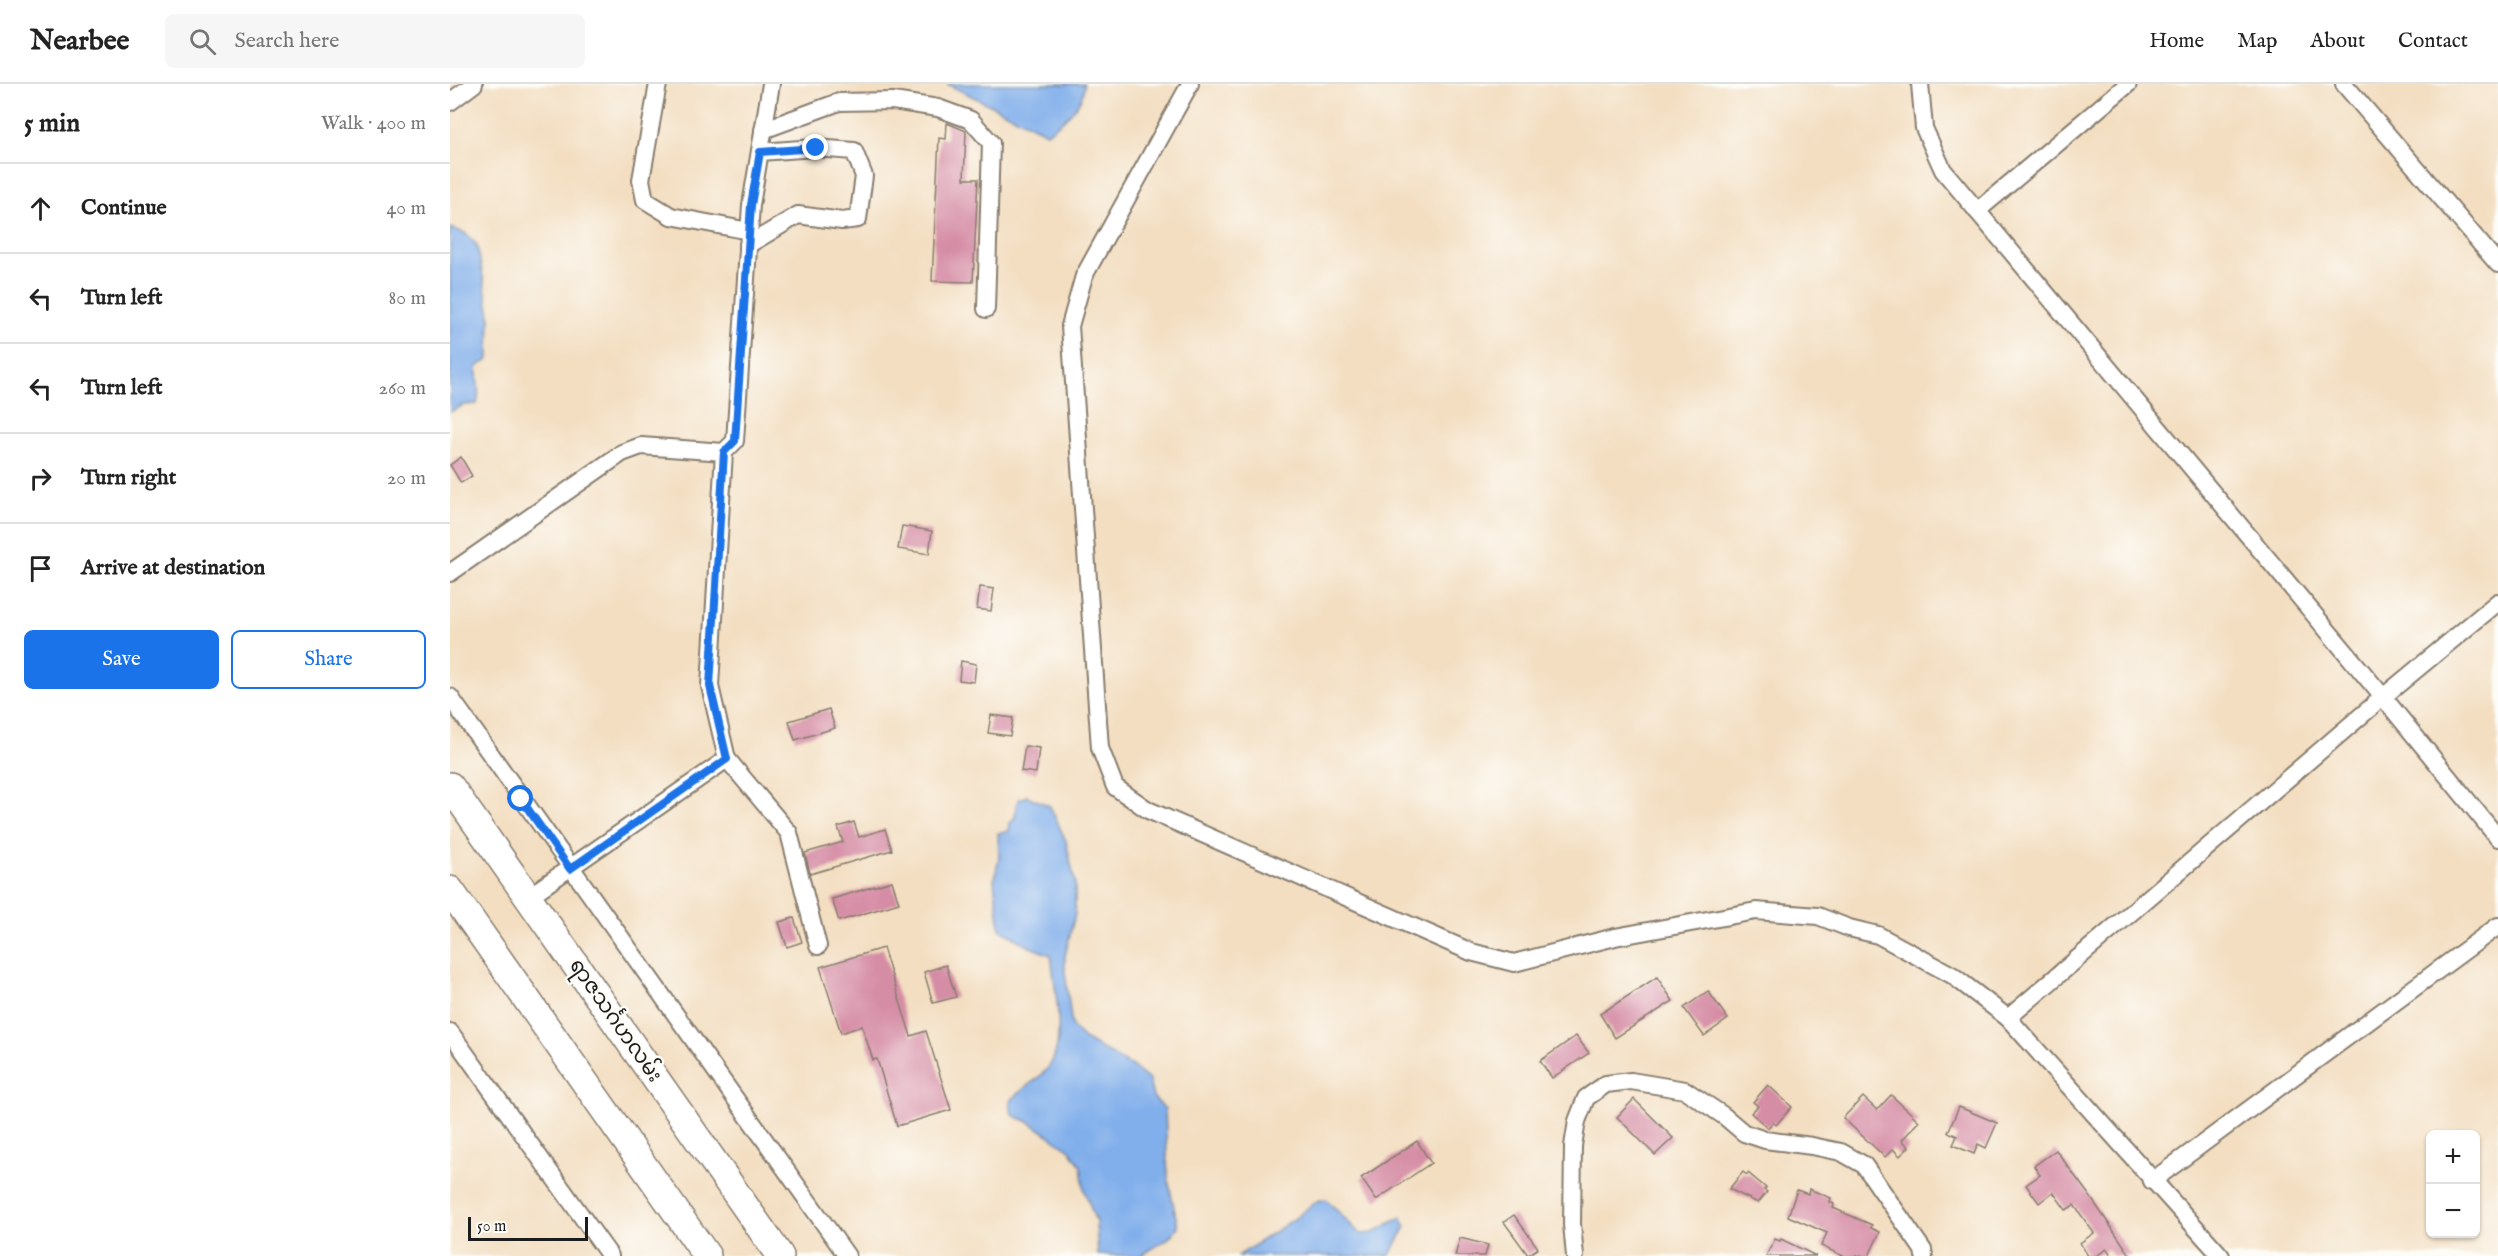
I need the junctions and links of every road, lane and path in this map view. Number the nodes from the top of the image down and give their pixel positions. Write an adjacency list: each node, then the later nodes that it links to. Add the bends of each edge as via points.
1 (474, 84): 8 (street)
2 (658, 84): 12 (street, via 641,180 645,200 671,216)
3 (771, 84): 9 (street)
4 (1190, 84): 28 (street, via 1084,276 1070,326 1100,748 1115,787 1159,815 1471,952 1514,963 1615,937 1756,911 1818,916 1878,935 1899,946 1952,975)
5 (1920, 84): 11 (street, via 1924,128 1943,170)
6 (2128, 84): 11 (street)
7 (2344, 84): 13 (street)
8 (450, 102)
9 (764, 130): 10 (street); 14 (street, via 839,102 892,101 938,108 971,120 991,143)
10 (760, 152): 12 (street); 12 (street, via 816,148 854,151 864,176 858,219 842,221 798,215)
11 (1977, 211): 19 (street)
12 (748, 238): 15 (street, via 735,441)
13 (2498, 264)
14 (986, 309)
15 (724, 452): 16 (street, via 641,446 621,453); 20 (street, via 710,686)
16 (450, 573)
17 (2498, 602): 19 (street)
18 (450, 697): 23 (street)
19 (2383, 697): 22 (street); 28 (street)
20 (727, 759): 23 (street); 27 (street, via 789,833)
21 (450, 786): 25 (main road, ရာဇသင်္ဂဟလမ်း)
22 (2498, 838)
23 (570, 869): 25 (street); 34 (street)
24 (450, 890): 32 (main road)
25 (528, 897): 33 (main road, ရာဇသင်္ဂဟလမ်း)
26 (2498, 926): 30 (street)
27 (818, 946)
28 (2008, 1018): 30 (street)
29 (450, 1032): 31 (street)
30 (2152, 1180): 37 (street)
31 (610, 1256)
32 (707, 1256)
33 (780, 1256)
34 (847, 1256)
35 (1575, 1256): 36 (street, via 1572,1224 1576,1121 1587,1098 1605,1084 1631,1081 1685,1090 1744,1133 1841,1152 1864,1165)
36 (1924, 1256)
37 (2221, 1256)

